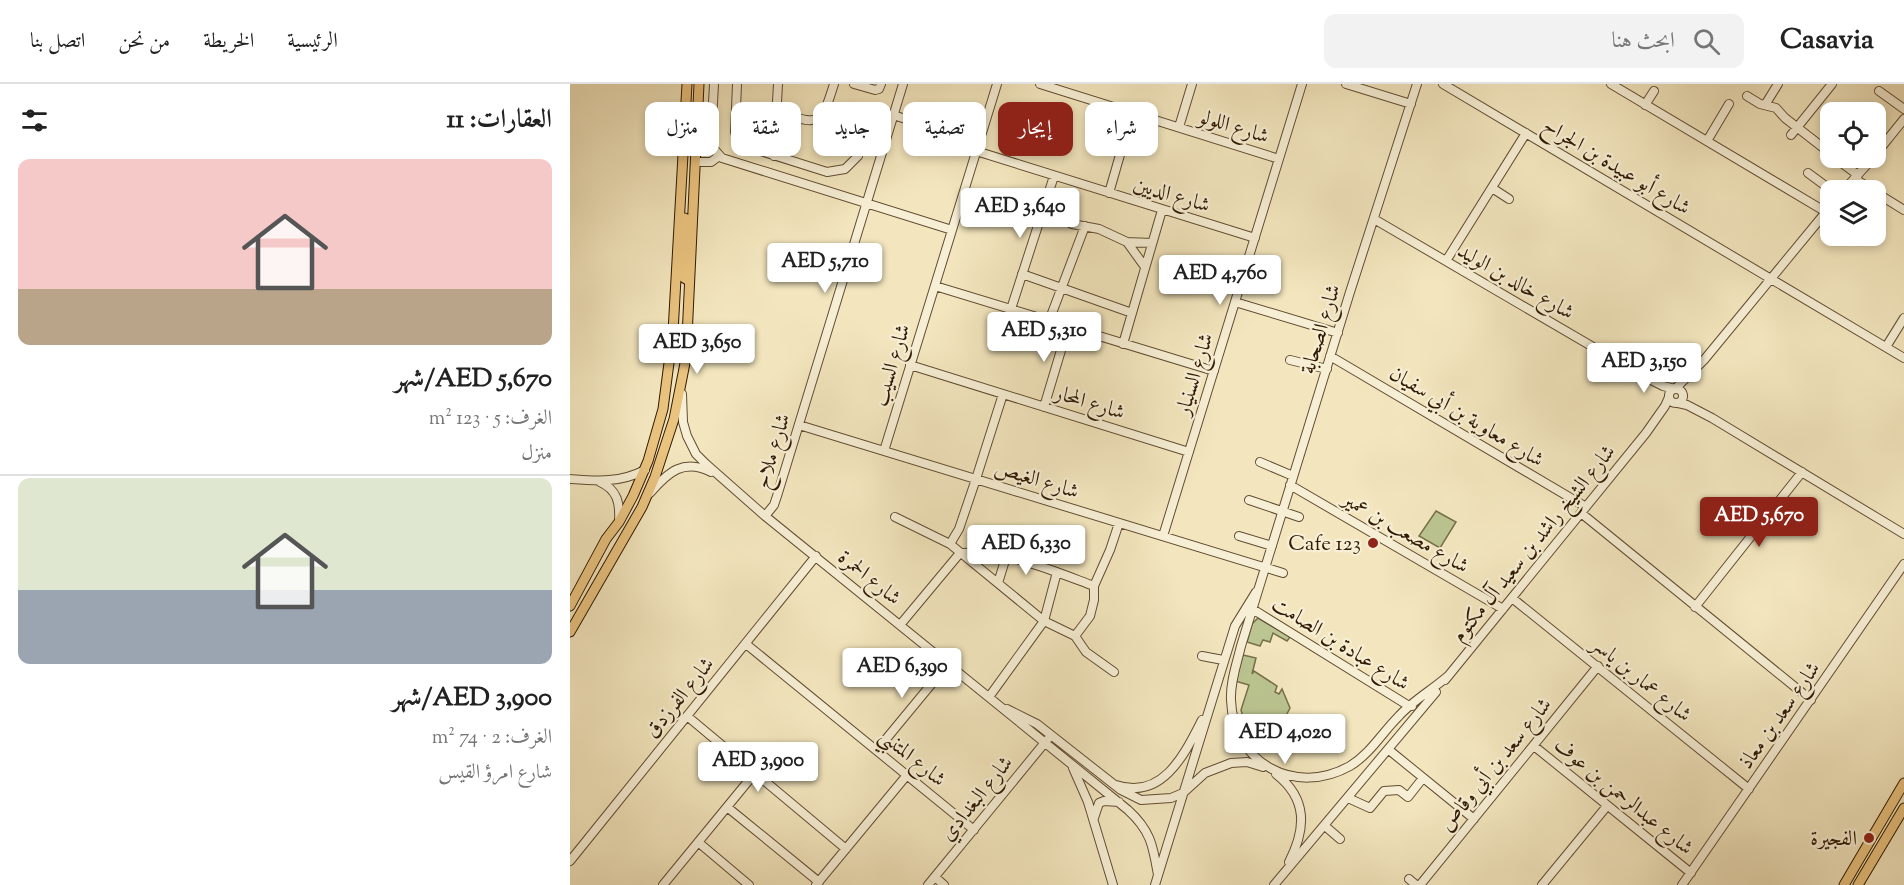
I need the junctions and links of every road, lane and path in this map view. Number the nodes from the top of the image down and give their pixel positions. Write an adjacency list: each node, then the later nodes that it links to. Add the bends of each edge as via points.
1 (687, 84): 67 (main road)
2 (699, 84): 54 (main road)
3 (714, 84): 23 (street)
4 (737, 84): 24 (street)
5 (778, 84): 25 (street)
6 (834, 84): 34 (street, via 825,112 817,120)
7 (854, 84): 8 (street, via 875,90)
8 (881, 84)
9 (903, 84): 32 (street, شارع ملاح)
10 (997, 84): 35 (street, شارع السيب)
11 (1040, 84): 26 (street, شارع اللولو)
12 (1192, 84): 38 (street)
13 (1302, 84): 52 (street, شارع السنيار)
14 (1346, 84): 27 (street)
15 (1417, 84): 27 (street, شارع الصحابة)
16 (1443, 84): 40 (street, شارع أبو عبيدة بن الجراح)
17 (1611, 84): 29 (street)
18 (1778, 84): 30 (street)
19 (1832, 84): 39 (street)
20 (1654, 91): 29 (street)
21 (1879, 91): 31 (street)
22 (1747, 96): 30 (street)
23 (713, 102)
24 (736, 102)
25 (777, 102)
26 (1097, 102)
27 (1411, 104): 73 (street, شارع الصحابة)
28 (1729, 104): 42 (street)
29 (1646, 105): 42 (street)
30 (1765, 105): 39 (street, via 1776,108)
31 (1904, 109)
32 (893, 115): 33 (street); 68 (street, شارع ملاح)
33 (903, 118)
34 (801, 119)
35 (986, 119)
36 (1904, 119): 43 (street)
37 (1158, 121): 38 (street, شارع اللولو)
38 (1179, 127): 52 (street, شارع اللولو)
39 (1797, 127): 41 (street); 44 (street)
40 (1526, 134): 63 (street); 83 (street, شارع أبو عبيدة بن الجراح)
41 (1791, 135)
42 (1707, 141): 53 (street)
43 (1886, 141)
44 (1820, 145)
45 (1742, 152): 53 (street)
46 (986, 154): 58 (street, شارع الديين)
47 (719, 156): 54 (street, via 711,162); 68 (street)
48 (774, 156): 49 (street, via 827,172 845,169)
49 (858, 156)
50 (974, 156): 76 (street, شارع السيب)
51 (1119, 156): 64 (street)
52 (1279, 159): 77 (street, شارع السنيار)
53 (1737, 159): 69 (street)
54 (696, 162): 84 (main road)
55 (1846, 168): 59 (street)
56 (1864, 168): 59 (street)
57 (1808, 173): 62 (street)
58 (1054, 176): 64 (street, شارع الديين); 70 (street)
59 (1856, 177): 60 (street); 61 (street)
60 (1853, 180)
61 (1860, 180)
62 (1820, 182)
63 (1492, 188): 66 (street); 80 (street)
64 (1108, 194): 71 (street, شارع الديين)
65 (1886, 199): 72 (street)
66 (1509, 200)
67 (681, 201): 84 (main road, via 685,225 683,274); 113 (main road, via 671,356 663,409)
68 (866, 204): 76 (street); 108 (street, شارع ملاح)
69 (1820, 206)
70 (1043, 208): 75 (street, via 1072,224); 82 (street)
71 (1162, 210): 77 (street, شارع الديين); 79 (street)
72 (1904, 210)
73 (1374, 219): 80 (street, شارع خالد بن الوليد); 93 (street, شارع الصحابة)
74 (1820, 220): 83 (street, شارع الشيخ راشد بن سعيد آل مكتوم)
75 (1085, 226): 78 (street); 86 (street)
76 (952, 230): 85 (street, شارع السيب)
77 (1255, 238): 87 (street, شارع السنيار)
78 (1127, 242): 79 (street); 81 (street)
79 (1152, 243): 81 (street)
80 (1446, 261): 104 (street, شارع خالد بن الوليد)
81 (1145, 267): 89 (street)
82 (1022, 274): 86 (street); 88 (street)
83 (1772, 279): 95 (street, شارع أبو عبيدة بن الجراح); 99 (street, شارع الشيخ راشد بن سعيد آل مكتوم)
84 (689, 281): 103 (main road)
85 (935, 286): 88 (street); 100 (street, شارع السيب)
86 (1063, 288): 89 (street); 91 (street)
87 (1235, 302): 93 (street); 102 (street, شارع السنيار)
88 (1011, 309): 91 (street)
89 (1132, 313): 94 (street)
90 (1904, 318): 95 (street)
91 (1049, 321): 92 (street)
92 (1068, 327): 94 (street); 107 (street)
93 (1338, 333): 96 (street, شارع الصحابة)
94 (1123, 344): 102 (street)
95 (1886, 347): 97 (street, شارع أبو عبيدة بن الجراح)
96 (1330, 356): 101 (street, شارع الصحابة); 123 (street, شارع معاوية بن أبي سفيان)
97 (1904, 358)
98 (1290, 360): 101 (street)
99 (1704, 360): 104 (street, شارع الشيخ راشد بن سعيد آل مكتوم); 106 (street, شارع الشيخ راشد بن سعيد آل مكتوم)
100 (910, 365): 105 (street, شارع المحار); 110 (street, شارع السيب)
101 (1327, 369): 116 (street, شارع الصحابة)
102 (1214, 371): 111 (street, شارع السنيار)
103 (681, 387): 115 (street, شارع الحمرة, via 687,435 696,454); 121 (main road, via 666,448)
104 (1672, 393): 106 (street, via 1672,401); 106 (street, via 1680,391); 109 (street, شارع الشيخ راشد بن سعيد آل مكتوم)
105 (1003, 394): 107 (street, شارع المحار); 118 (street)
106 (1680, 399): 109 (street, شارع الشيخ راشد بن سعيد آل مكتوم); 114 (street)
107 (1044, 407): 111 (street, شارع المحار)
108 (799, 425): 110 (street, شارع الغيص); 125 (street, شارع ملاح, via 776,501)
109 (1646, 433): 123 (street, شارع الشيخ راشد بن سعيد آل مكتوم)
110 (884, 451): 118 (street, شارع الغيص)
111 (1190, 452): 131 (street, شارع السنيار)
112 (1260, 462): 116 (street)
113 (645, 470): 119 (street, via 620,480); 128 (main road)
114 (1802, 472): 130 (street); 147 (street)
115 (718, 475): 121 (street, شارع الحمرة, via 699,467 678,469 664,477); 125 (street, شارع الحمرة)
116 (1293, 476): 120 (street, شارع الصحابة)
117 (570, 479): 119 (street)
118 (976, 479): 129 (street, شارع الغيص); 133 (street)
119 (599, 481): 128 (street, via 617,497)
120 (1290, 485): 124 (street, شارع الصحابة); 149 (street, شارع مصعب بن عمير)
121 (647, 497): 152 (main road)
122 (1249, 500): 124 (street)
123 (1583, 510): 145 (street, شارع الشيخ راشد بن سعيد آل مكتوم); 147 (street, شارع معاوية بن أبي سفيان)
124 (1282, 511): 127 (street); 134 (street, شارع الصحابة)
125 (765, 516): 136 (street, شارع الحمرة)
126 (895, 517): 133 (street)
127 (1299, 517)
128 (619, 522): 146 (main road)
129 (1119, 523): 131 (street, شارع الغيص); 143 (street)
130 (1904, 534)
131 (1163, 536): 139 (street, شارع الغيص)
132 (1239, 536): 134 (street)
133 (951, 544): 135 (street)
134 (1272, 546): 139 (street, شارع الصحابة)
135 (960, 553): 137 (street); 142 (street); 151 (street)
136 (816, 556): 151 (street, شارع الحمرة); 154 (street, شارع الفرزدق)
137 (1006, 557): 140 (street); 142 (street)
138 (1904, 564): 163 (street, شارع سعد بن معاذ)
139 (1265, 567): 141 (street, شارع الغيص); 144 (street, شارع الصحابة)
140 (1057, 572): 143 (street); 150 (street)
141 (1283, 573)
142 (998, 583): 150 (street)
143 (1094, 586): 153 (street, via 1090,616)
144 (1260, 586): 148 (street, شارع الشيخ راشد بن سعيد آل مكتوم); 156 (street, via 1235,626)
145 (1512, 598): 149 (street, شارع الشيخ راشد بن سعيد آل مكتوم); 158 (street, شارع عمار بن ياسر)
146 (570, 606)
147 (1695, 607): 163 (street, شارع معاوية بن أبي سفيان)
148 (1254, 609): 165 (street, شارع عبادة بن الصامت); 174 (street, شارع الشيخ راشد بن سعيد آل مكتوم, via 1236,665 1231,700 1236,728 1244,743)
149 (1503, 609): 160 (street, شارع الشيخ راشد بن سعيد آل مكتوم)
150 (1044, 621): 153 (street); 161 (street)
151 (900, 624): 157 (street, شارع الحمرة)
152 (570, 632)
153 (1075, 636): 159 (street, via 1086,652)
154 (746, 644): 167 (street, شارع الفرزدق); 171 (street, شارع المتنبي)
155 (1202, 656): 156 (street)
156 (1223, 660): 162 (street)
157 (948, 664): 161 (street, شارع الحمرة); 171 (street)
158 (1598, 666): 170 (street, شارع سعد بن أبي وقاص); 180 (street, شارع عمار بن ياسر)
159 (1114, 672)
160 (1448, 676): 165 (street, شارع الشيخ راشد بن سعيد آل مكتوم); 166 (street, شارع الشيخ راشد بن سعيد آل مكتوم)
161 (989, 697): 164 (street, شارع الحمرة)
162 (1211, 700): 179 (street, via 1173,770 1161,779 1134,788); 181 (street)
163 (1811, 700): 180 (street, شارع سعد بن معاذ)
164 (1000, 706): 168 (street, شارع الحمرة); 169 (street, شارع الحمرة)
165 (1409, 706): 166 (street, شارع عبادة بن الصامت, via 1417,706); 174 (street, شارع الشيخ راشد بن سعيد آل مكتوم, via 1361,758 1335,773 1305,778)
166 (1418, 714): 172 (street, شارع الشيخ راشد بن سعيد آل مكتوم)
167 (687, 716): 175 (street); 195 (street, شارع الفرزدق)
168 (1051, 733): 169 (street, شارع البغدادي); 179 (street, شارع الحمرة)
169 (1044, 742): 173 (street, شارع الحمرة); 190 (street, شارع البغدادي)
170 (1534, 746): 184 (street, شارع عبدالرحمن بن عوف); 187 (street, شارع سعد بن أبي وقاص)
171 (877, 750): 176 (street, شارع المتنبي)
172 (1389, 750): 177 (street); 182 (street, شارع الشيخ راشد بن سعيد آل مكتوم)
173 (1067, 760): 183 (street, شارع الحمرة); 188 (street, via 1077,775)
174 (1270, 770): 181 (street, via 1247,762 1231,763 1205,773); 197 (street, via 1294,793 1302,819 1297,846)
175 (754, 774): 185 (street); 193 (street)
176 (907, 775): 190 (street, شارع المتنبي); 193 (street)
177 (1423, 778): 182 (street, via 1408,797 1399,789 1384,791 1370,808); 187 (street)
178 (1904, 783): 212 (main road)
179 (1112, 784): 181 (street, شارع الحمرة, via 1141,800)
180 (1749, 789): 198 (street, شارع سعد بن معاذ)
181 (1184, 793): 199 (street)
182 (1348, 798): 189 (street, شارع الشيخ راشد بن سعيد آل مكتوم)
183 (1119, 802): 188 (street, via 1099,803); 199 (street, شارع الحمرة, via 1146,829 1155,851)
184 (1607, 806): 194 (street); 198 (street, شارع عبدالرحمن بن عوف)
185 (727, 807): 192 (street); 202 (street)
186 (1904, 808): 213 (main road)
187 (1474, 819): 203 (street, شارع سعد بن أبي وقاص)
188 (1093, 822): 207 (street)
189 (1325, 826): 191 (street); 197 (street, شارع الشيخ راشد بن سعيد آل مكتوم)
190 (974, 830): 200 (street, شارع البغدادي)
191 (1340, 839)
192 (698, 842): 201 (street); 204 (street)
193 (846, 849): 202 (street)
194 (1563, 860): 196 (street); 210 (street)
195 (570, 861)
196 (1572, 867)
197 (1285, 871): 209 (street, شارع الشيخ راشد بن سعيد آل مكتوم)
198 (1691, 873): 211 (street, شارع سعد بن معاذ)
199 (1158, 875): 208 (street)
200 (935, 877): 205 (street, شارع البغدادي); 206 (street)
201 (744, 883)
202 (818, 883)
203 (1415, 883)
204 (667, 884)
205 (928, 885)
206 (944, 885)
207 (1113, 885)
208 (1155, 885)
209 (1274, 885)
210 (1542, 885)
211 (1682, 885)
212 (1844, 885)
213 (1858, 885)

